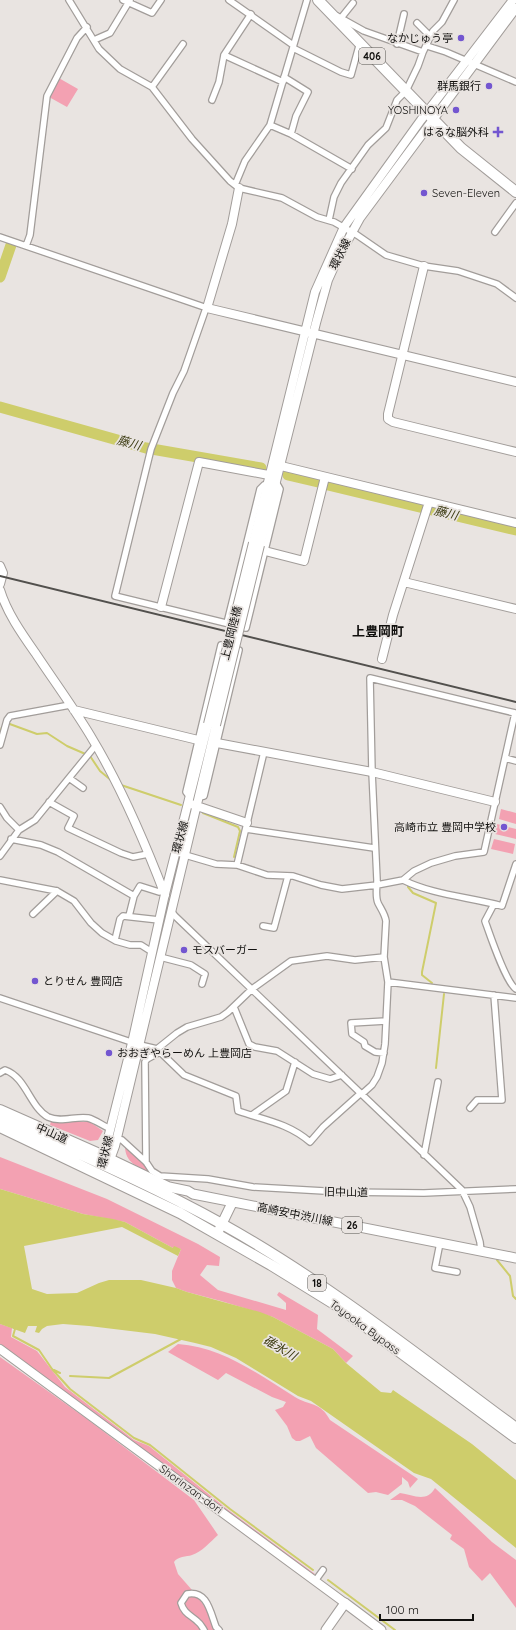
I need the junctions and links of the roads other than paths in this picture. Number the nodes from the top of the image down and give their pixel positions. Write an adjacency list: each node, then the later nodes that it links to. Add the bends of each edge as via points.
1 (69, 0): 17 (street)
2 (161, 0): 8 (street, via 152,13)
3 (229, 0): 12 (street)
4 (307, 0): 24 (street)
5 (318, 0): 13 (highway, 406)
6 (454, 0): 18 (street)
7 (513, 0): 11 (street)
8 (127, 1): 19 (street, via 110,33)
9 (353, 3): 15 (street)
10 (516, 8): 11 (street, 環状線)
11 (508, 13): 27 (street, 環状線); 28 (street, 環状線)
12 (250, 14): 24 (street); 26 (street)
13 (331, 14): 15 (street); 21 (highway, 406)
14 (404, 14): 22 (street)
15 (342, 18): 22 (street, via 364,31)
16 (417, 24): 18 (street)
17 (87, 27): 19 (street); 46 (street, via 77,38 47,96 30,235)
18 (431, 37): 23 (street)
19 (94, 40): 31 (street, via 98,49 120,69)
20 (183, 44): 31 (street)
21 (361, 44): 24 (street, via 351,75); 32 (highway, 406)
22 (397, 44): 25 (street)
23 (427, 46): 25 (street); 27 (street)
24 (293, 47): 29 (street)
25 (423, 52): 32 (street)
26 (224, 55): 29 (street); 33 (street, via 219,82)
27 (466, 62): 28 (street); 34 (street, 環状線)
28 (474, 65): 30 (street); 34 (street, 環状線)
29 (283, 79): 35 (street); 36 (street, via 308,92 296,116)
30 (516, 82)
31 (152, 87): 38 (street, via 192,140)
32 (406, 91): 34 (highway, 406); 37 (street, via 398,100 386,128 368,145)
33 (212, 100)
34 (430, 116): 39 (highway, 406, via 461,148); 42 (street, 環状線); 43 (street, 環状線)
35 (270, 125): 36 (street); 38 (street, via 245,161)
36 (291, 134): 37 (street)
37 (352, 169): 41 (street, via 334,197)
38 (237, 187): 41 (street, via 282,198 317,217); 49 (street, via 232,224)
39 (516, 192)
40 (516, 203): 44 (street)
41 (329, 220): 42 (street)
42 (344, 227): 43 (street); 50 (street, 環状線, via 315,292)
43 (351, 231): 47 (street, via 386,255); 51 (street, 環状線, via 328,280)
44 (495, 232)
45 (0, 236): 46 (street)
46 (26, 246): 49 (street)
47 (424, 266): 48 (street, via 451,269 487,281); 52 (street)
48 (516, 298)
49 (207, 308): 50 (street); 65 (street, via 151,449 115,596)
50 (304, 332): 51 (street); 55 (street, 環状線)
51 (313, 334): 52 (street); 55 (street, 環状線)
52 (402, 355): 53 (street); 54 (street, via 388,419)
53 (516, 382)
54 (516, 452)
55 (276, 465): 56 (street); 57 (street, 環状線)
56 (325, 477): 58 (street); 60 (street, via 304,561)
57 (275, 478): 60 (street, 環状線); 60 (street, 環状線, via 268,484); 65 (street, via 200,462)
58 (429, 502): 59 (street); 62 (street)
59 (516, 523)
60 (256, 545): 67 (street); 67 (street, via 246,628); 70 (street, 上豊岡陸橋, bridge)
61 (0, 566): 63 (street, via 3,573)
62 (404, 582): 66 (street); 68 (street, via 392,615)
63 (0, 584)
64 (0, 590): 69 (street, via 22,633)
65 (160, 607): 67 (street)
66 (516, 609)
67 (227, 623)
68 (382, 659)
69 (72, 708): 71 (street); 73 (street, via 10,716); 74 (street)
70 (212, 724): 81 (street, 環状線)
71 (198, 740): 72 (street, via 220,645 239,650); 81 (street, via 186,792)
72 (217, 743): 75 (street); 81 (street, via 204,796)
73 (0, 744)
74 (96, 745): 79 (street); 90 (street, via 125,798)
75 (264, 752): 78 (street); 85 (street)
76 (505, 758): 77 (street); 78 (street, via 515,713 370,678); 83 (street)
77 (516, 761)
78 (372, 772): 83 (street); 88 (street)
79 (69, 778): 80 (street); 82 (street)
80 (83, 788)
81 (194, 801): 85 (street); 89 (street, 環状線); 91 (street, 環状線)
82 (49, 802): 86 (street, via 35,820); 90 (street, via 74,816 68,828 133,857)
83 (495, 802): 97 (street, via 484,852 431,863)
84 (0, 807): 86 (street)
85 (247, 826): 88 (street); 94 (street)
86 (19, 830): 87 (street)
87 (11, 839): 92 (street); 101 (street, via 41,845 58,852)
88 (374, 848): 98 (street)
89 (175, 852): 91 (street); 100 (street, 環状線)
90 (148, 854): 100 (street)
91 (185, 855): 94 (street, via 216,864); 103 (street, 環状線)
92 (0, 856)
93 (516, 864): 102 (street, via 502,906)
94 (237, 865): 95 (street, via 268,875)
95 (288, 876): 98 (street, via 342,889); 107 (street, via 274,928)
96 (0, 880): 99 (street)
97 (403, 880): 98 (street); 102 (street, via 440,893)
98 (377, 885): 111 (street, via 377,900 386,921)
99 (57, 891): 104 (street); 108 (street, via 74,901 90,923)
100 (163, 891): 101 (street, via 140,886); 103 (street); 106 (street, 環状線)
101 (134, 896): 105 (street)
102 (494, 904): 115 (street, via 485,922 500,961)
103 (171, 911): 110 (street, 環状線); 114 (street)
104 (32, 914)
105 (128, 916): 106 (street); 108 (street, via 120,918)
106 (159, 920): 109 (street, 環状線)
107 (263, 926)
108 (115, 940): 109 (street, via 130,945 141,945)
109 (152, 952): 121 (street, 環状線)
110 (160, 957): 113 (street, via 197,968 205,974); 121 (street, 環状線)
111 (384, 957): 112 (street); 114 (street, via 355,960 327,956 294,960)
112 (388, 982): 116 (street); 120 (street)
113 (202, 984)
114 (252, 989): 119 (street); 126 (street)
115 (516, 989)
116 (494, 995): 118 (street); 129 (street, via 502,1100 477,1100)
117 (0, 998): 121 (street)
118 (516, 998)
119 (234, 1007): 122 (street, via 221,1017 187,1027); 124 (street, via 249,1044 277,1051)
120 (386, 1021): 123 (street); 123 (street, via 351,1023 352,1034 364,1042 365,1046 375,1052)
121 (136, 1044): 122 (street); 134 (street, 環状線); 135 (street, 環状線)
122 (158, 1051): 131 (street, via 184,1074 236,1096 238,1111); 138 (street, via 145,1062)
123 (384, 1053): 128 (street, via 377,1077)
124 (295, 1062): 126 (street, via 313,1074 330,1079); 131 (street, via 286,1091)
125 (0, 1073): 134 (street, via 5,1070 11,1072 47,1116 54,1119 90,1118)
126 (342, 1075): 128 (street)
127 (438, 1082): 136 (street)
128 (362, 1094): 131 (street, via 323,1127 310,1142 304,1136 277,1122); 136 (street)
129 (470, 1108)
130 (0, 1110): 137 (highway, 中山道 / 18)
131 (252, 1115)
132 (0, 1118): 137 (highway, 18)
133 (0, 1127): 139 (highway, 18)
134 (111, 1129): 137 (street, 環状線)
135 (117, 1139): 137 (street, 環状線); 138 (street, 旧中山道, via 122,1140)
136 (424, 1155): 142 (street)
137 (106, 1161): 139 (street, 環状線); 143 (main road, 高崎安中渋川線 / 26, via 169,1187); 145 (highway, Toyooka Bypass / 18)
138 (146, 1162): 140 (street, 旧中山道, via 152,1171 160,1176)
139 (100, 1174): 146 (highway, Toyooka Bypass / 18)
140 (190, 1179): 142 (street, 旧中山道, via 208,1179 253,1187 342,1192 424,1193); 143 (street)
141 (516, 1189): 142 (street, 旧中山道)
142 (462, 1190): 148 (street, via 470,1207)
143 (188, 1191): 144 (main road, 高崎安中渋川線 / 26)
144 (232, 1203): 145 (main road); 147 (main road, 高崎安中渋川線 / 26)
145 (222, 1224): 146 (main road); 152 (highway, Toyooka Bypass / 18, via 344,1300)
146 (217, 1234): 153 (highway, Toyooka Bypass / 18, via 339,1307)
147 (440, 1243): 148 (main road, 高崎安中渋川線 / 26); 150 (street, via 435,1268)
148 (481, 1251): 149 (main road, 高崎安中渋川線 / 26)
149 (516, 1258)
150 (457, 1272)
151 (0, 1349): 155 (street, Shorinzan-dori)
152 (516, 1428)
153 (516, 1438)
154 (323, 1570): 155 (street)
155 (315, 1581): 156 (street, Shorinzan-dori)
156 (344, 1603): 159 (main road); 160 (main road, Shorinzan-dori)
157 (204, 1630): 158 (street, via 182,1607 181,1603 187,1594 202,1595)
158 (219, 1630)
159 (326, 1630)
160 (381, 1630)

